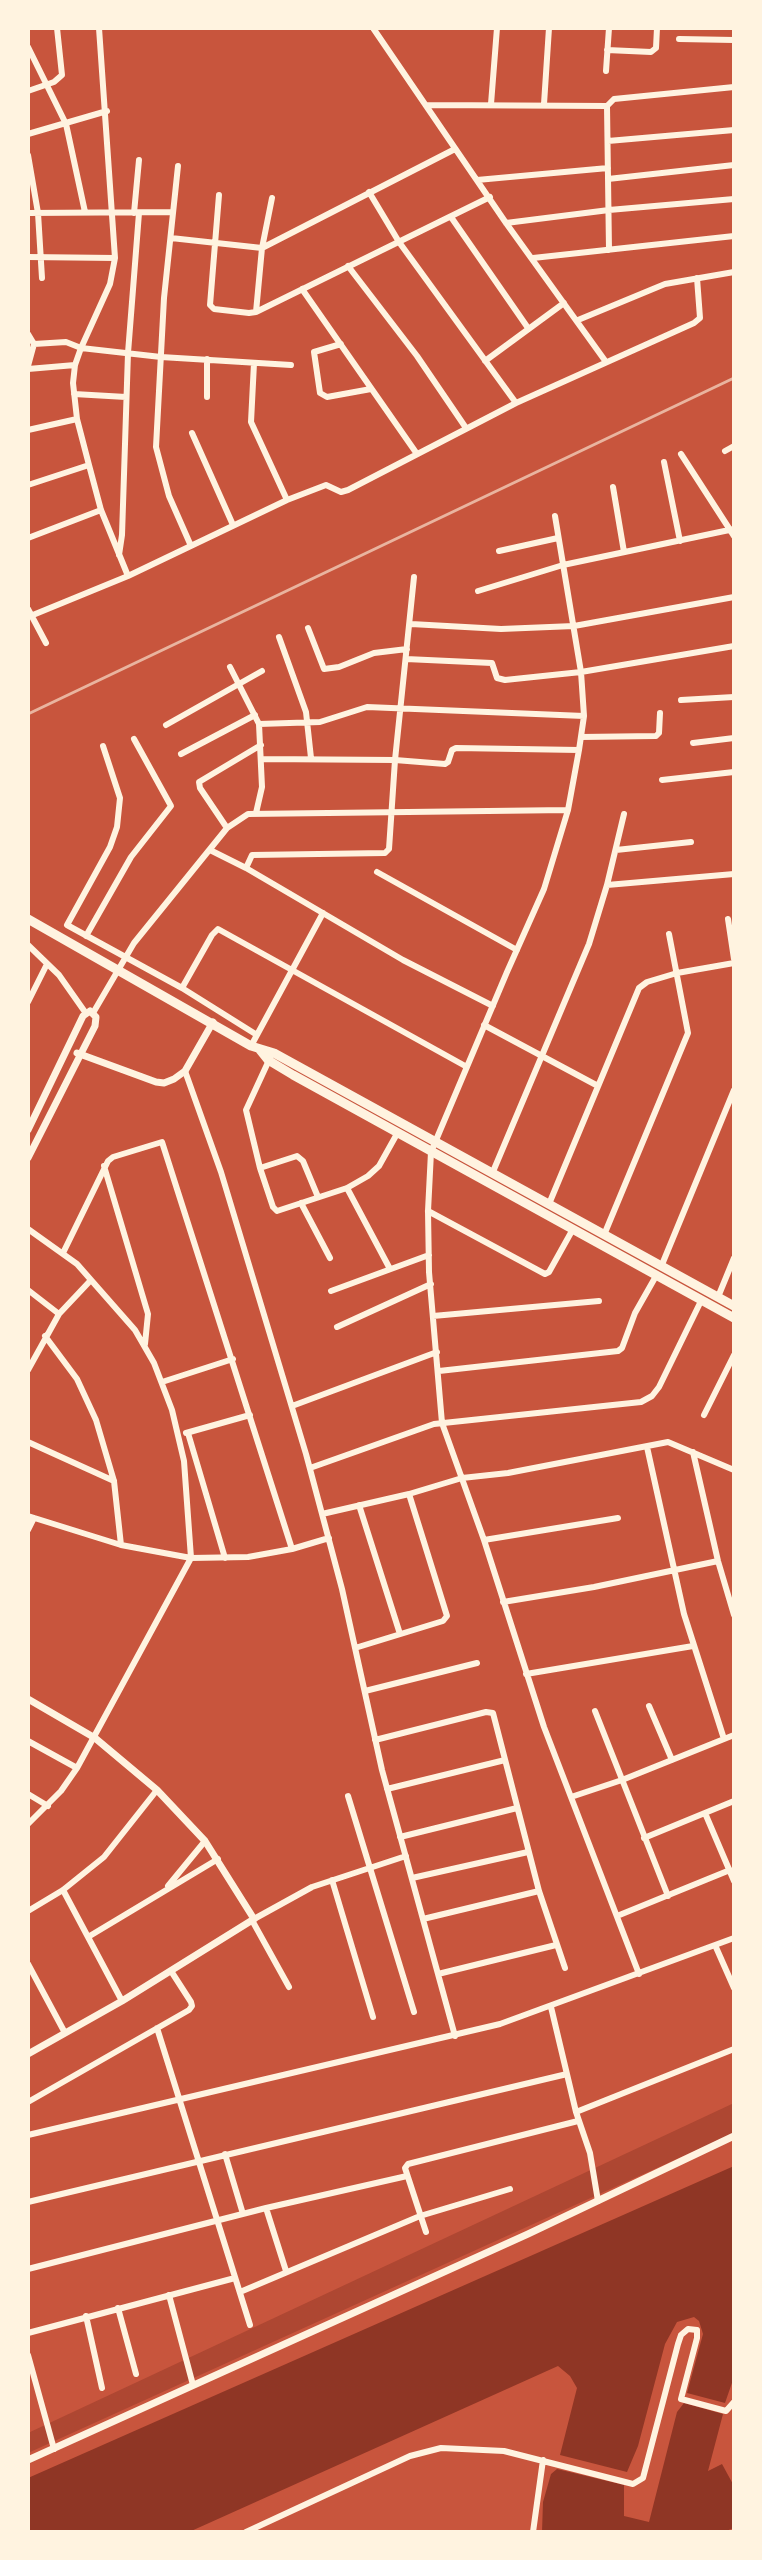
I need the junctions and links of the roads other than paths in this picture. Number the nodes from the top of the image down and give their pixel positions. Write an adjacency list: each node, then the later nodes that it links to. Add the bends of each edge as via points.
1 (57, 28): 13 (street, via 63,71)
2 (99, 28): 20 (street)
3 (373, 28): 18 (street)
4 (497, 28): 16 (street)
5 (549, 28): 17 (street)
6 (609, 28): 11 (street)
7 (657, 28): 11 (street, via 651,52)
8 (679, 39): 9 (street)
9 (734, 40)
10 (28, 47): 13 (street)
11 (607, 50): 12 (street)
12 (606, 71)
13 (47, 84): 15 (street); 21 (street)
14 (734, 87): 19 (street, via 614,99)
15 (28, 91)
16 (491, 104): 17 (street); 18 (street)
17 (544, 104): 19 (street)
18 (426, 105): 25 (street)
19 (607, 106): 24 (street)
20 (107, 111): 21 (street); 40 (street)
21 (66, 124): 23 (street); 39 (street)
22 (734, 130): 24 (street)
23 (28, 134)
24 (608, 141): 30 (street)
25 (455, 149): 32 (street); 33 (street)
26 (28, 155): 43 (street)
27 (139, 160): 44 (street)
28 (734, 165): 31 (street)
29 (178, 166): 41 (street)
30 (608, 168): 31 (street); 32 (street)
31 (608, 179): 38 (street)
32 (477, 180): 35 (street)
33 (369, 192): 50 (street); 51 (street)
34 (219, 195): 49 (street)
35 (490, 197): 45 (street); 46 (street)
36 (272, 198): 51 (street)
37 (734, 199): 38 (street)
38 (609, 210): 46 (street); 52 (street)
39 (85, 212): 40 (street); 43 (street)
40 (114, 212): 44 (street); 55 (street)
41 (173, 212): 44 (street); 48 (street)
42 (28, 213): 43 (street)
43 (38, 213): 53 (street)
44 (136, 213): 70 (street)
45 (451, 217): 50 (street); 65 (street)
46 (506, 223): 56 (street)
47 (734, 236): 52 (street)
48 (171, 238): 49 (street); 71 (street)
49 (214, 242): 51 (street); 63 (street, via 212,307)
50 (399, 242): 57 (street); 73 (street)
51 (262, 248): 63 (street)
52 (609, 250): 56 (street)
53 (41, 256): 54 (street); 55 (street); 59 (street)
54 (28, 257)
55 (115, 258): 69 (street, via 110,284)
56 (533, 258): 62 (street)
57 (348, 266): 61 (street); 85 (street)
58 (734, 272): 60 (street)
59 (42, 278)
60 (697, 278): 64 (street, via 658,286); 74 (street, via 698,320)
61 (302, 289): 63 (street); 68 (street)
62 (564, 303): 64 (street); 65 (street)
63 (256, 312)
64 (578, 320): 74 (street)
65 (528, 328): 73 (street)
66 (28, 334): 67 (street)
67 (34, 344): 69 (street, via 66,342); 78 (street)
68 (341, 344): 79 (street); 79 (street, via 314,352 320,393 327,397)
69 (81, 348): 70 (street); 76 (street)
70 (128, 353): 71 (street); 81 (street)
71 (161, 357): 72 (street); 104 (street, via 157,458)
72 (207, 359): 75 (street); 82 (street)
73 (485, 361): 83 (street)
74 (606, 362): 83 (street)
75 (254, 363): 77 (street); 96 (street, via 251,422)
76 (75, 365): 78 (street); 80 (street)
77 (291, 365)
78 (28, 367)
79 (371, 389): 90 (street)
80 (74, 394): 81 (street); 84 (street)
81 (126, 397): 107 (street)
82 (207, 397)
83 (516, 403): 85 (street)
84 (77, 419): 86 (street); 93 (street)
85 (466, 428): 90 (street)
86 (28, 430)
87 (192, 433): 99 (street)
88 (734, 446): 89 (street)
89 (725, 451)
90 (417, 454): 96 (street, via 348,490 326,485)
91 (681, 454): 100 (street)
92 (664, 462): 103 (street)
93 (89, 465): 94 (street); 97 (street)
94 (28, 485)
95 (613, 487): 106 (street)
96 (287, 500): 99 (street)
97 (101, 510): 101 (street); 107 (street)
98 (555, 516): 102 (street)
99 (233, 525): 104 (street)
100 (733, 532): 103 (street)
101 (28, 538)
102 (558, 538): 105 (street); 108 (street)
103 (680, 541): 106 (street)
104 (191, 546): 109 (street)
105 (499, 551)
106 (624, 552): 108 (street)
107 (119, 555): 109 (street)
108 (563, 565): 111 (street); 115 (street)
109 (128, 576): 113 (street)
110 (414, 577): 114 (street)
111 (478, 591)
112 (734, 597): 115 (street)
113 (29, 614): 118 (street)
114 (411, 624): 115 (street); 120 (street)
115 (574, 626): 124 (street)
116 (308, 628): 120 (street, via 324,669)
117 (279, 637): 133 (street)
118 (46, 643)
119 (734, 646): 124 (street)
120 (407, 649): 121 (street)
121 (406, 659): 124 (street, via 492,663 502,680); 128 (street)
122 (230, 667): 125 (street)
123 (262, 671): 125 (street)
124 (581, 672): 131 (street)
125 (239, 684): 130 (street); 134 (street)
126 (734, 697): 127 (street)
127 (681, 700)
128 (401, 708): 131 (street); 133 (street, via 367,707); 145 (street)
129 (660, 713): 135 (street, via 655,737)
130 (255, 715): 132 (street); 142 (street)
131 (584, 716): 135 (street)
132 (259, 724): 133 (street); 139 (street)
133 (309, 724): 143 (street)
134 (166, 725)
135 (581, 737): 141 (street)
136 (734, 738): 138 (street)
137 (134, 739): 164 (street, via 171,806 131,857)
138 (693, 743)
139 (261, 745): 144 (street); 152 (street, via 199,782)
140 (103, 746): 164 (street, via 120,808 110,847 67,922)
141 (579, 750): 145 (street, via 456,748 445,764); 148 (street)
142 (181, 754)
143 (311, 758): 144 (street); 145 (street)
144 (261, 759): 150 (street)
145 (395, 760): 149 (street)
146 (734, 772): 147 (street)
147 (662, 780)
148 (568, 810): 149 (street); 166 (street, via 544,889)
149 (391, 812): 150 (street); 156 (street, via 385,853 252,855)
150 (256, 813): 152 (street)
151 (624, 814): 155 (street)
152 (227, 828): 154 (street)
153 (691, 842): 155 (street)
154 (210, 850): 156 (street); 169 (street)
155 (616, 850): 159 (street)
156 (246, 868): 160 (street)
157 (377, 872): 166 (street)
158 (734, 874): 159 (street)
159 (607, 885): 185 (street)
160 (323, 913): 172 (street); 176 (street)
161 (28, 919): 178 (highway)
162 (728, 919): 170 (street)
163 (669, 934): 173 (street)
164 (86, 936): 169 (street)
165 (28, 945): 167 (street)
166 (517, 950): 176 (street)
167 (36, 952): 168 (street); 171 (street)
168 (28, 955)
169 (124, 957): 174 (street); 177 (street)
170 (734, 961): 173 (street)
171 (47, 964): 175 (street); 177 (street)
172 (293, 971): 174 (street, via 218,929); 180 (street); 186 (street)
173 (677, 973): 188 (street, via 639,988); 204 (street, via 686,1039)
174 (182, 988): 180 (street)
175 (28, 1002)
176 (493, 1006): 179 (street)
177 (89, 1013): 182 (street); 183 (street, via 95,1026)
178 (213, 1022): 181 (highway); 187 (street)
179 (484, 1025): 185 (street); 186 (street)
180 (257, 1035): 181 (street)
181 (255, 1048): 184 (highway)
182 (68, 1049): 183 (street); 190 (street)
183 (79, 1054): 187 (street, via 156,1082); 193 (street)
184 (271, 1056): 191 (highway); 192 (highway); 195 (street, via 246,1110)
185 (543, 1057): 188 (street); 196 (street)
186 (467, 1067): 192 (street)
187 (185, 1071): 231 (street)
188 (598, 1086): 200 (street)
189 (734, 1090): 210 (street)
190 (28, 1130)
191 (398, 1132): 192 (highway); 197 (street, via 374,1172)
192 (433, 1147): 196 (highway); 201 (street); 203 (highway)
193 (28, 1158)
194 (104, 1166): 205 (street); 224 (street, via 148,1314); 227 (street, via 113,1157 163,1143)
195 (260, 1168): 198 (street, via 297,1156); 199 (street, via 275,1210)
196 (492, 1174): 200 (highway)
197 (347, 1188): 198 (street); 209 (street)
198 (318, 1197): 199 (street)
199 (301, 1203): 207 (street)
200 (549, 1204): 204 (highway)
201 (428, 1211): 203 (street, via 545,1274); 206 (street)
202 (28, 1229): 205 (street)
203 (573, 1229): 210 (highway)
204 (604, 1235): 210 (highway)
205 (63, 1253): 211 (street)
206 (429, 1255): 209 (street); 212 (street)
207 (330, 1258)
208 (734, 1258): 215 (street)
209 (390, 1269): 214 (street)
210 (659, 1271): 215 (highway); 217 (highway); 229 (street, via 618,1351)
211 (91, 1280): 219 (street); 224 (street)
212 (431, 1284): 220 (street); 222 (street)
213 (28, 1290): 219 (street)
214 (331, 1291)
215 (718, 1297): 218 (highway)
216 (599, 1301): 220 (street)
217 (701, 1301): 221 (highway); 234 (street, via 659,1387 641,1402)
218 (734, 1306)
219 (59, 1314): 223 (street)
220 (433, 1316): 225 (street)
221 (734, 1318)
222 (337, 1327)
223 (45, 1336): 228 (street); 243 (street, via 87,1397)
224 (145, 1345): 230 (street)
225 (437, 1352): 229 (street); 231 (street)
226 (734, 1355): 233 (street)
227 (233, 1359): 230 (street); 232 (street)
228 (28, 1370)
229 (439, 1371): 234 (street)
230 (162, 1382): 236 (street)
231 (292, 1406): 240 (street)
232 (250, 1415): 235 (street); 253 (street)
233 (704, 1415)
234 (442, 1423): 240 (street); 242 (street)
235 (188, 1433): 236 (street); 255 (street)
236 (179, 1435): 254 (street)
237 (28, 1442): 243 (street)
238 (647, 1447): 239 (street, via 668,1442); 242 (street); 257 (street)
239 (693, 1451): 241 (street); 256 (street)
240 (310, 1468): 246 (street)
241 (734, 1470)
242 (462, 1478): 244 (street); 251 (street)
243 (114, 1481): 252 (street)
244 (409, 1494): 245 (street); 260 (street, via 447,1616)
245 (359, 1505): 246 (street); 260 (street)
246 (322, 1514): 250 (street)
247 (31, 1517): 249 (street); 252 (street)
248 (618, 1518): 251 (street)
249 (28, 1530)
250 (329, 1538): 253 (street); 262 (street)
251 (484, 1540): 258 (street)
252 (121, 1545): 254 (street)
253 (292, 1549): 255 (street)
254 (191, 1558): 255 (street); 270 (street)
255 (225, 1558)
256 (718, 1561): 257 (street); 259 (street)
257 (673, 1571): 258 (street); 261 (street)
258 (503, 1602): 264 (street)
259 (734, 1615)
260 (400, 1634): 262 (street)
261 (693, 1646): 264 (street); 271 (street)
262 (355, 1648): 265 (street)
263 (477, 1663): 265 (street)
264 (526, 1674): 282 (street)
265 (365, 1691): 272 (street)
266 (28, 1699): 270 (street)
267 (649, 1706): 275 (street)
268 (595, 1711): 277 (street)
269 (734, 1735): 271 (street)
270 (95, 1738): 276 (street); 279 (street)
271 (724, 1739): 275 (street)
272 (375, 1740): 274 (street, via 491,1712); 278 (street)
273 (28, 1741): 276 (street)
274 (505, 1760): 278 (street); 285 (street)
275 (672, 1760): 277 (street)
276 (77, 1768): 284 (street)
277 (622, 1780): 282 (street); 289 (street)
278 (387, 1789): 288 (street)
279 (157, 1790): 290 (street); 299 (street, via 114,1846)
280 (28, 1794): 284 (street)
281 (348, 1796): 294 (street)
282 (571, 1797): 304 (street)
283 (734, 1801): 286 (street)
284 (48, 1806): 287 (street)
285 (517, 1808): 288 (street); 291 (street)
286 (705, 1813): 289 (street); 295 (street)
287 (28, 1824)
288 (400, 1837): 292 (street)
289 (644, 1838): 302 (street)
290 (205, 1841): 293 (street); 301 (street)
291 (528, 1852): 296 (street); 300 (street)
292 (406, 1856): 294 (street); 296 (street)
293 (218, 1859): 301 (street); 306 (street)
294 (372, 1867): 297 (street); 320 (street)
295 (730, 1870): 298 (street); 302 (street)
296 (412, 1878): 305 (street)
297 (332, 1880): 306 (street); 321 (street)
298 (734, 1881)
299 (63, 1890): 303 (street); 307 (street)
300 (539, 1891): 305 (street); 309 (street)
301 (163, 1892): 307 (street)
302 (668, 1896): 304 (street)
303 (28, 1911)
304 (617, 1916): 315 (street)
305 (423, 1919): 314 (street)
306 (254, 1920): 313 (street); 316 (street)
307 (88, 1937): 318 (street)
308 (734, 1938): 310 (street)
309 (556, 1945): 312 (street); 314 (street)
310 (715, 1945): 315 (street); 317 (street)
311 (28, 1964): 323 (street)
312 (565, 1968)
313 (171, 1971): 318 (street); 322 (street, via 192,2006)
314 (438, 1974): 324 (street)
315 (639, 1974): 319 (street)
316 (289, 1987)
317 (734, 1988)
318 (122, 2001): 323 (street)
319 (551, 2007): 324 (street); 327 (street)
320 (414, 2012)
321 (373, 2017)
322 (157, 2028): 328 (street); 329 (street)
323 (65, 2033): 326 (street)
324 (455, 2036): 328 (street)
325 (734, 2049): 330 (street)
326 (28, 2054)
327 (567, 2074): 330 (street); 334 (street)
328 (180, 2101): 332 (street); 335 (street)
329 (28, 2102)
330 (576, 2112): 331 (street)
331 (578, 2121): 336 (street, via 408,2164); 338 (street)
332 (28, 2135)
333 (734, 2136): 338 (street)
334 (225, 2154): 335 (street); 341 (street)
335 (197, 2161): 339 (street); 343 (street)
336 (407, 2176): 340 (street); 342 (street)
337 (510, 2189): 342 (street)
338 (598, 2201): 356 (street)
339 (28, 2202)
340 (266, 2208): 341 (street); 346 (street)
341 (243, 2214): 343 (street)
342 (420, 2216): 344 (street); 346 (street)
343 (217, 2220): 345 (street); 347 (street)
344 (426, 2232)
345 (28, 2269)
346 (286, 2271): 348 (street)
347 (235, 2278): 348 (street); 349 (street)
348 (240, 2292): 352 (street)
349 (169, 2295): 350 (street); 356 (street)
350 (118, 2308): 351 (street); 355 (street)
351 (86, 2316): 353 (street); 357 (street)
352 (250, 2325)
353 (28, 2333)
354 (28, 2355): 358 (street)
355 (136, 2374)
356 (193, 2385): 363 (street)
357 (102, 2388)
358 (38, 2393): 359 (street); 363 (street)
359 (28, 2398)
360 (734, 2402): 361 (street)
361 (727, 2411): 362 (street); 365 (street, via 681,2397 697,2338 692,2328 681,2335 643,2478 628,2484)
362 (733, 2418)
363 (54, 2449): 364 (street)
364 (28, 2460)
365 (543, 2460): 366 (street, via 485,2449 423,2450); 367 (street)
366 (246, 2532)
367 (533, 2532)

